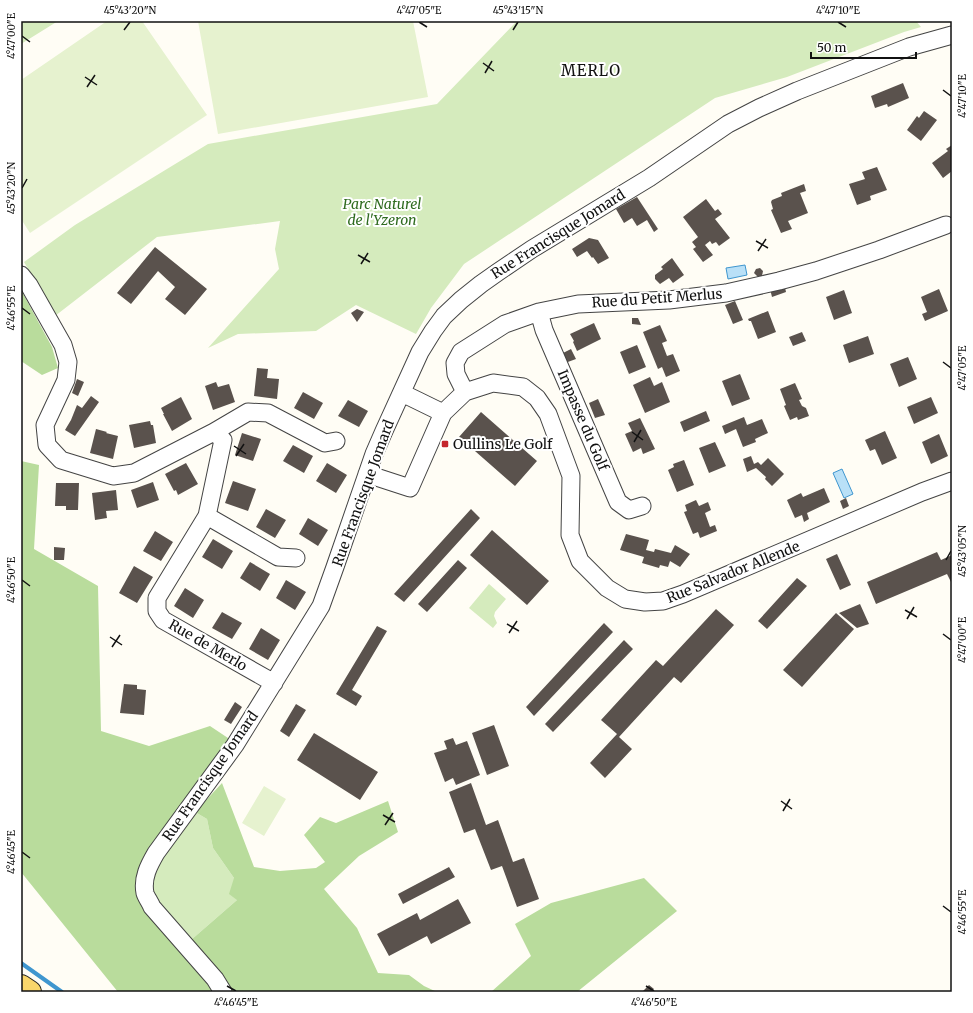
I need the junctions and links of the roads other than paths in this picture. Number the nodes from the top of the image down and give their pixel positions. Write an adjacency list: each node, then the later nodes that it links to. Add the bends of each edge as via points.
1 (952, 35): 6 (street, Rue Francisque Jomard, via 909,47 759,108 728,124 649,178 526,253 481,284 444,316 420,352)
2 (950, 225): 4 (street, Rue du Petit Merlus, via 816,271 726,293 669,300 578,304)
3 (21, 275): 8 (street, via 62,345 68,362 66,380 45,425 47,445 62,460 113,476 134,473)
4 (539, 312): 5 (street, Rue du Petit Merlus, via 504,324 461,352 455,363 456,374); 12 (street, Impasse du Golf, via 547,337 618,502 629,510)
5 (465, 392): 7 (street, Rue Salvador Allende); 11 (street, Rue Salvador Allende, via 493,383 523,387 537,398 548,414 571,476 570,535 580,561 607,588 625,599 664,601)
6 (402, 393): 7 (street); 10 (street, Rue Francisque Jomard)
7 (443, 413): 10 (street, Rue Salvador Allende, via 410,488)
8 (214, 432): 9 (street, via 248,412 268,413 325,443); 13 (street, Rue de Merlo, via 223,440)
9 (336, 441)
10 (367, 474): 15 (street, Rue Francisque Jomard, via 320,606)
11 (952, 481)
12 (642, 506)
13 (207, 516): 14 (street, via 278,557); 15 (street, Rue de Merlo, via 157,598 157,611 163,620)
14 (296, 558)
15 (274, 683): 18 (street, Rue Francisque Jomard, via 235,745 156,853 148,866 144,880 145,894 152,907 215,979)
16 (21, 986): 17 (main road)
17 (30, 992)
18 (223, 992)

